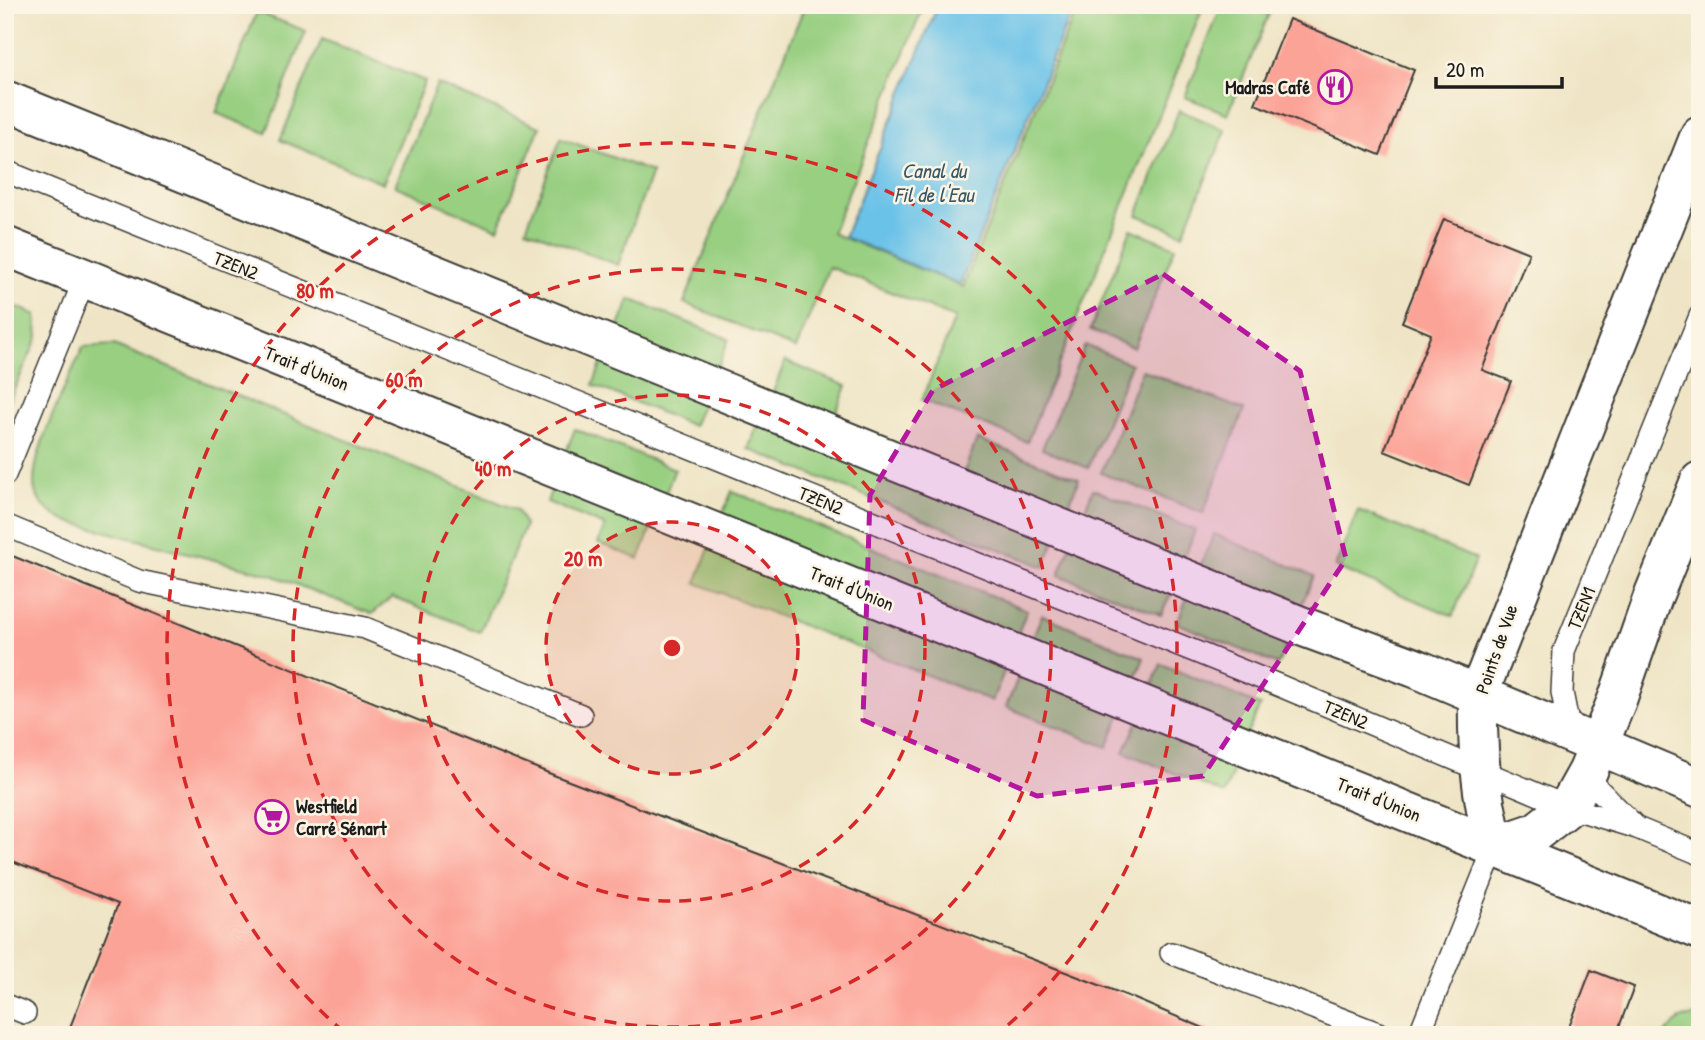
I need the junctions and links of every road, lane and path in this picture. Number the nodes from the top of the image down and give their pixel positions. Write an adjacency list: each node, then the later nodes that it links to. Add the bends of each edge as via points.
1 (5, 100): 10 (street)
2 (1700, 135): 10 (street, Points de Vue)
3 (5, 171): 14 (lane, TZEN2)
4 (5, 246): 5 (street, Trait d'Union)
5 (85, 278): 7 (lane); 19 (street, Trait d'Union)
6 (1700, 316): 13 (lane, TZEN1, via 1564,651 1562,692)
7 (5, 475)
8 (1700, 481): 11 (street)
9 (5, 525): 12 (lane, via 139,581 366,628)
10 (1478, 695): 13 (street); 14 (street, Points de Vue)
11 (1617, 699): 13 (street); 15 (street, via 1623,731 1638,754)
12 (581, 715)
13 (1585, 750): 15 (street); 17 (street); 18 (lane, TZEN1, via 1598,789)
14 (1480, 770): 17 (lane, TZEN2); 19 (street, Points de Vue)
15 (1659, 772): 16 (street)
16 (1700, 788)
17 (1567, 807): 18 (lane, TZEN2); 19 (street, via 1536,832)
18 (1637, 828): 20 (lane, TZEN1)
19 (1495, 846): 21 (street, Trait d'Union); 26 (lane)
20 (1700, 854)
21 (1700, 930)
22 (1171, 953): 25 (lane)
23 (5, 1004): 24 (lane)
24 (25, 1013)
25 (1383, 1035)
26 (1419, 1035)

